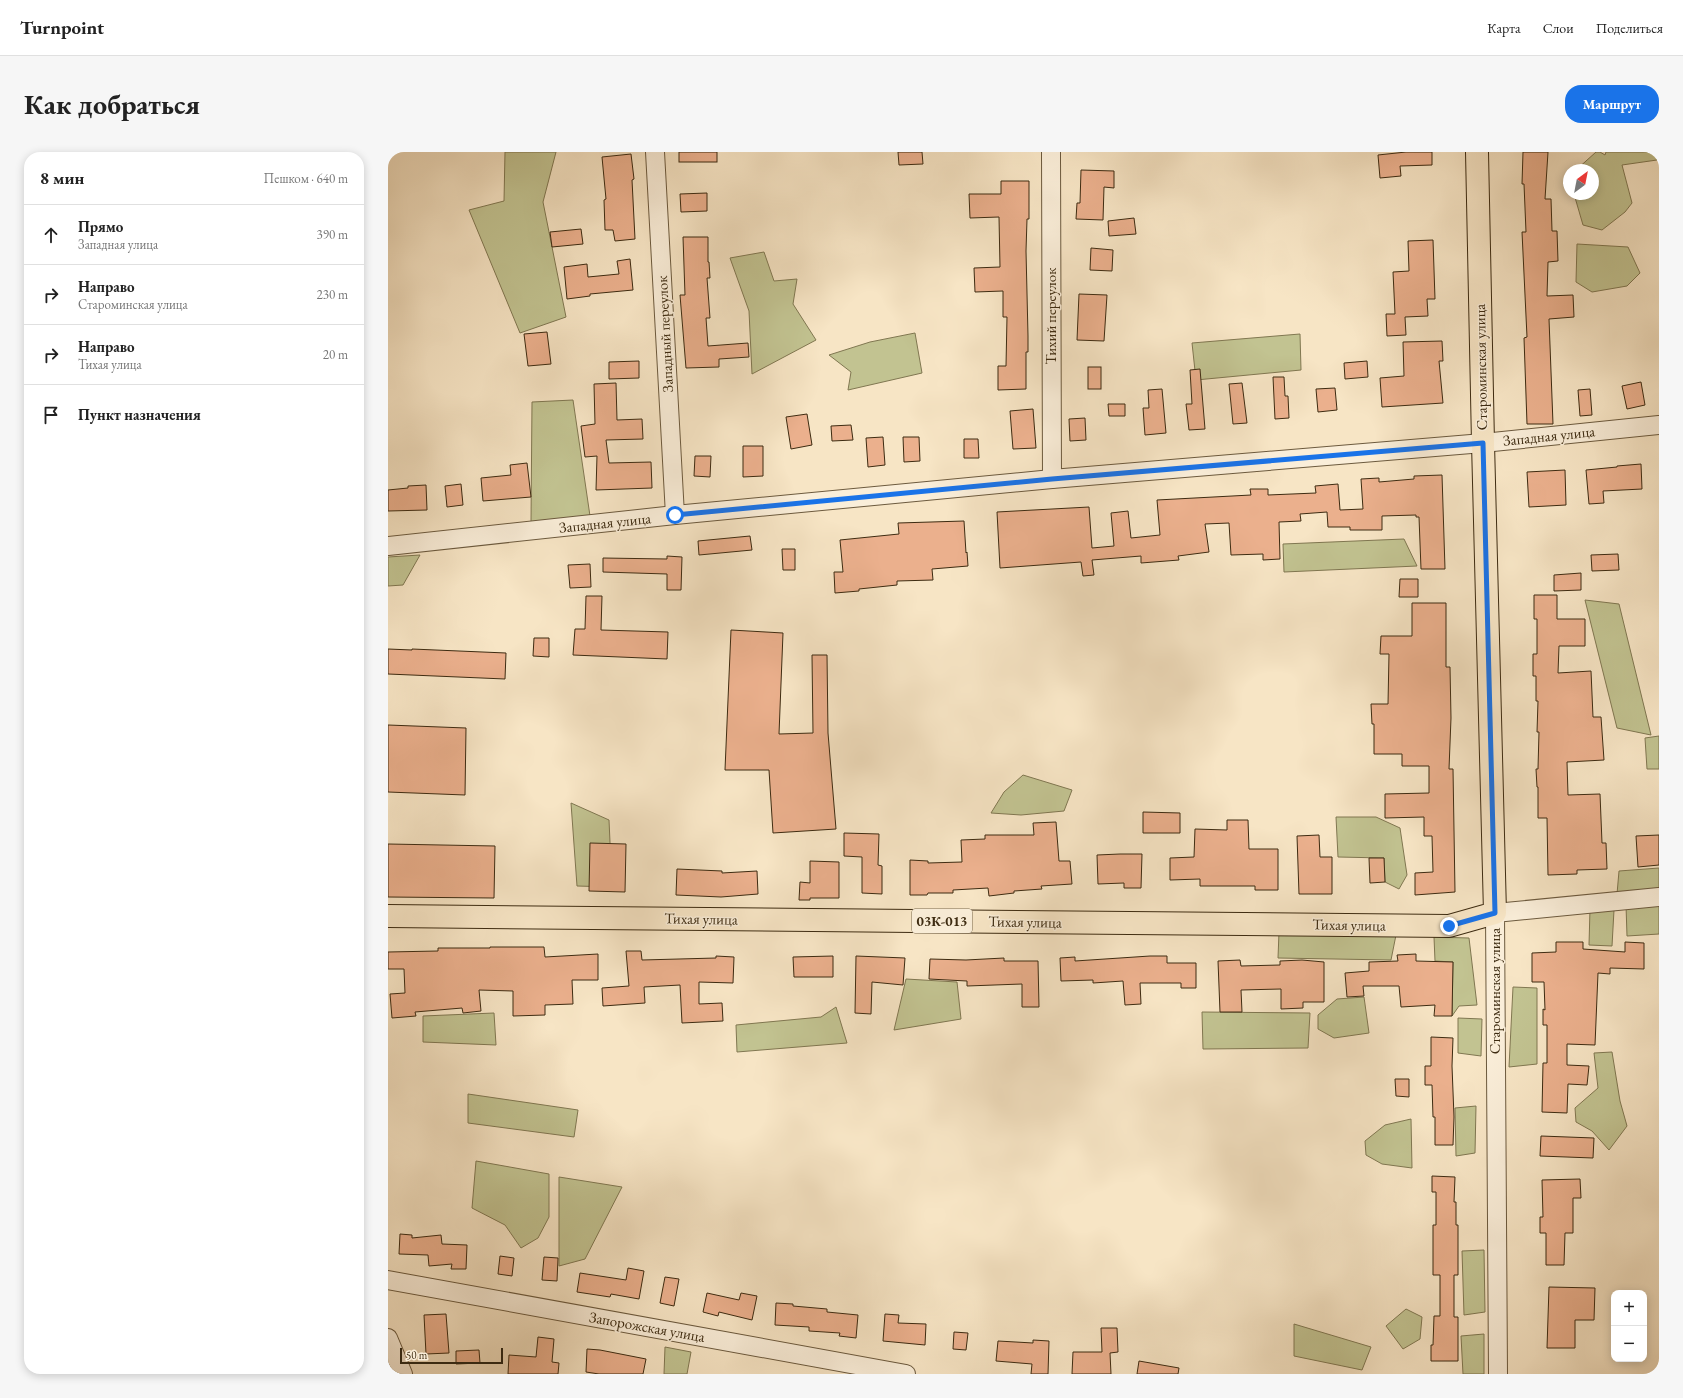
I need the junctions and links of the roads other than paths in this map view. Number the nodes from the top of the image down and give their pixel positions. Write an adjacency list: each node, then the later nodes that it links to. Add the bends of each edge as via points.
1 (655, 152): 7 (street, Западный переулок)
2 (1051, 152): 6 (street, Тихий переулок)
3 (1477, 152): 5 (main road, Староминская улица)
4 (1659, 425): 5 (street, Западная улица)
5 (1483, 443): 6 (street, Западная улица); 10 (main road, Староминская улица)
6 (1052, 479): 7 (street, Западная улица)
7 (675, 515): 8 (street, Западная улица)
8 (388, 546)
9 (1659, 898): 10 (street, Тихая улица)
10 (1495, 913): 11 (main road, Тихая улица / 03К-013, via 1449,926); 16 (street, Староминская улица)
11 (388, 916)
12 (388, 1280): 15 (street, Запорожская улица)
13 (388, 1338): 14 (street)
14 (403, 1374)
15 (906, 1374)
16 (1498, 1374)

